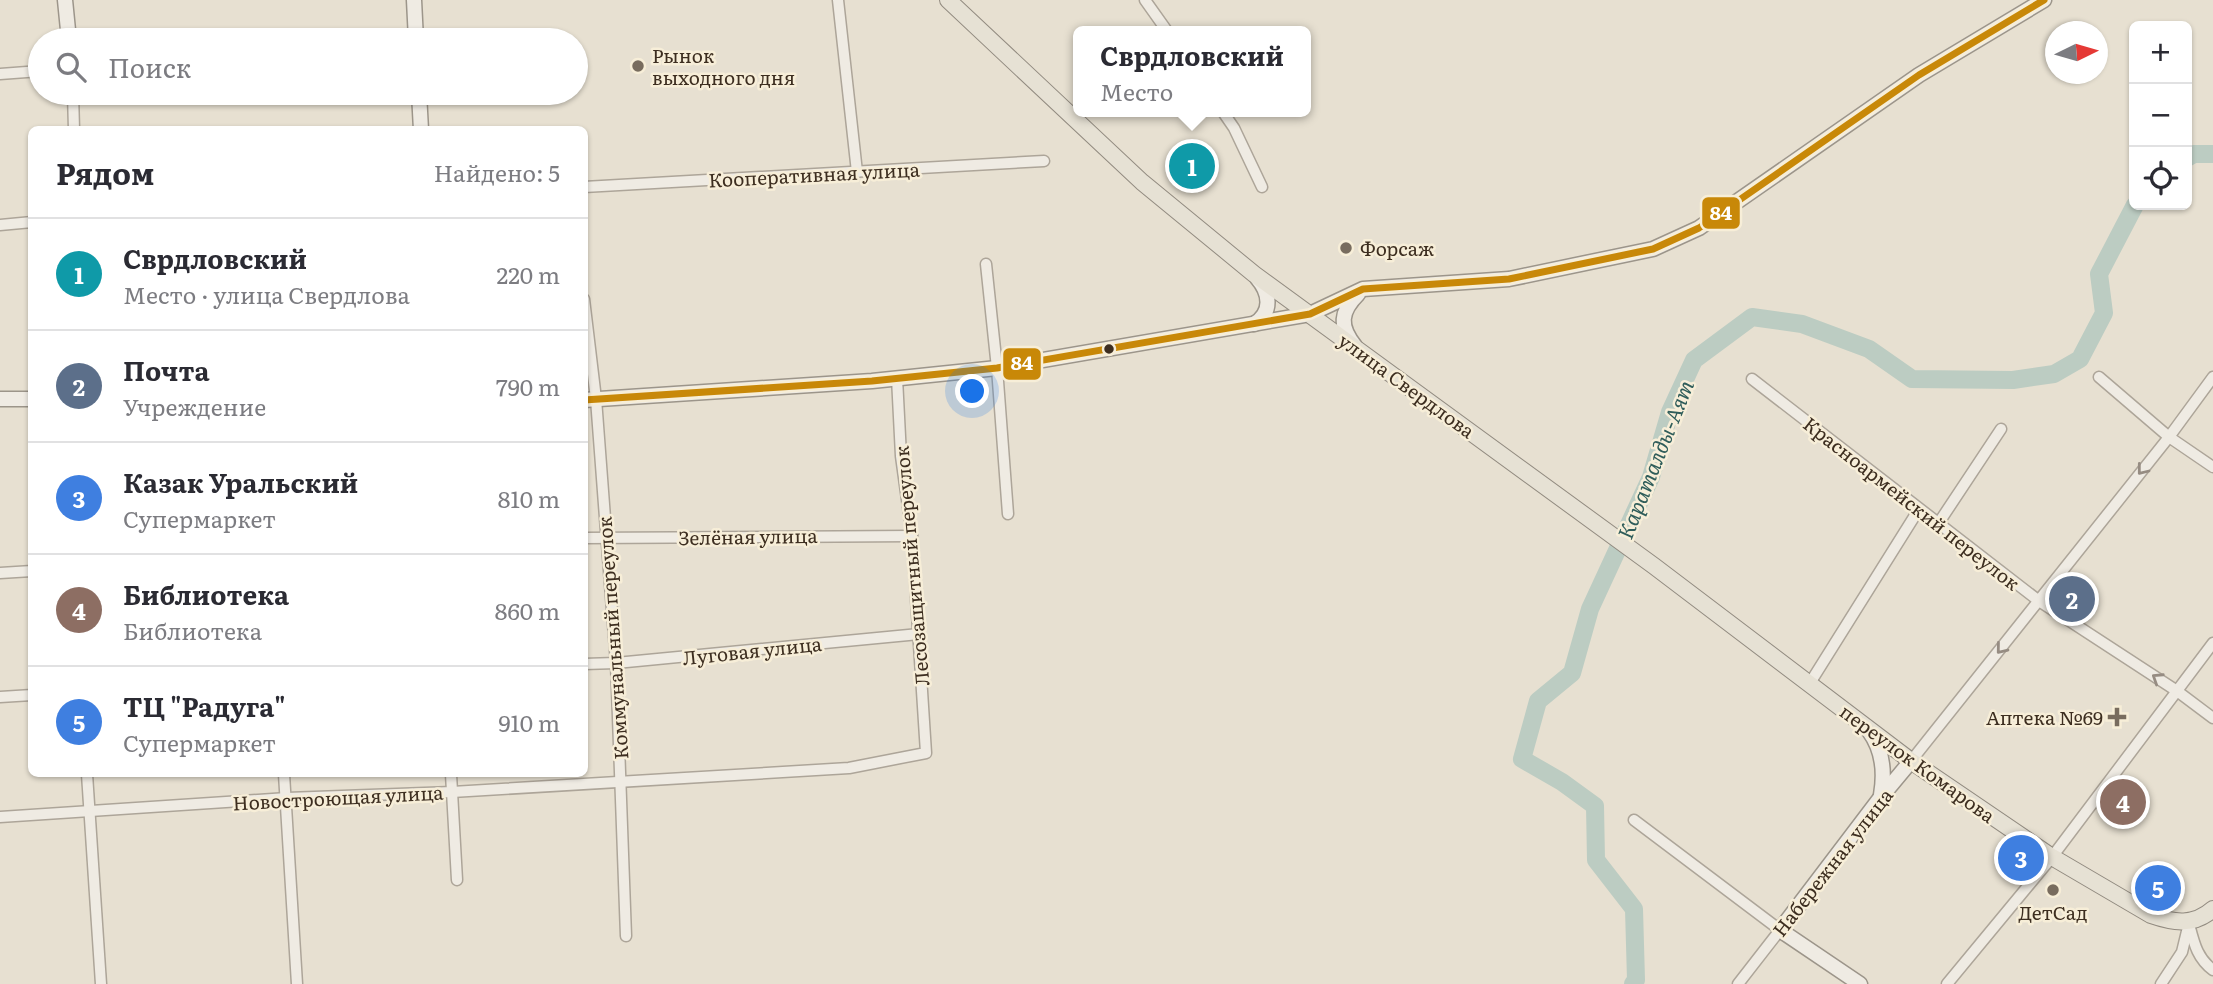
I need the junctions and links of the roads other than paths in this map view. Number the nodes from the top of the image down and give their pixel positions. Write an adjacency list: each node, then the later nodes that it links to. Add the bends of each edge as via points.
1 (65, 0): 8 (street)
2 (414, 0): 9 (street)
3 (838, 0): 18 (street)
4 (948, 0): 24 (main road, улица Свердлова, via 1142,182)
5 (1145, 0): 7 (street)
6 (2044, 0): 25 (street, via 1919,75 1699,228 1653,249 1509,279)
7 (1163, 26)
8 (68, 28)
9 (415, 28)
10 (28, 72): 11 (street)
11 (0, 74)
12 (73, 105): 15 (street)
13 (420, 105): 16 (street)
14 (1226, 117): 20 (street)
15 (74, 126)
16 (421, 126)
17 (1044, 161): 18 (street, Кооперативная улица)
18 (857, 172): 19 (street, Кооперативная улица)
19 (588, 187)
20 (1262, 187)
21 (28, 222): 22 (street)
22 (0, 225)
23 (986, 264): 30 (street)
24 (1254, 274): 26 (main road, улица Свердлова); 27 (street, via 1265,287 1268,300 1262,319)
25 (1363, 289): 26 (street); 28 (street, via 1344,313 1343,326)
26 (1310, 314): 27 (street); 28 (main road, улица Свердлова)
27 (1254, 324): 30 (street)
28 (1358, 350): 47 (main road, улица Свердлова)
29 (588, 366): 37 (street, Коммунальный переулок)
30 (997, 368): 33 (street); 42 (street)
31 (2099, 377): 39 (street)
32 (2213, 377): 39 (street, Набережная улица)
33 (897, 378): 37 (street); 44 (street, Лесозащитный переулок)
34 (1752, 379): 41 (street, Красноармейский переулок)
35 (28, 398): 36 (street)
36 (0, 399)
37 (590, 400): 45 (street, Коммунальный переулок)
38 (2001, 429): 43 (street)
39 (2169, 437): 40 (street); 50 (street, Набережная улица, one-way to 50)
40 (2213, 467)
41 (1919, 509): 43 (street, Красноармейский переулок); 55 (street)
42 (1008, 514)
43 (1938, 524): 50 (street, Красноармейский переулок)
44 (912, 536): 45 (street, Зелёная улица); 51 (street, Лесозащитный переулок)
45 (605, 537): 46 (street, Зелёная улица); 53 (street, Коммунальный переулок)
46 (588, 538)
47 (1654, 566): 55 (main road, переулок Комарова)
48 (28, 571): 49 (street)
49 (0, 573)
50 (2039, 601): 56 (street, Красноармейский переулок, one-way to 50); 62 (street, Набережная улица, one-way to 62)
51 (919, 634): 53 (street, Луговая улица); 61 (street, Лесозащитный переулок)
52 (2213, 643): 56 (street)
53 (616, 663): 54 (street, Луговая улица); 66 (street, Коммунальный переулок)
54 (588, 664)
55 (1810, 682): 60 (main road, переулок Комарова)
56 (2176, 691): 59 (street, Красноармейский переулок); 73 (street)
57 (28, 695): 58 (street)
58 (0, 697)
59 (2213, 718)
60 (1866, 727): 62 (main road, переулок Комарова); 68 (street, via 1882,760)
61 (926, 754): 66 (street, Новостроющая улица, via 849,768)
62 (1912, 761): 68 (street, Набережная улица); 73 (main road, переулок Комарова)
63 (88, 777): 70 (street)
64 (284, 777): 69 (street)
65 (451, 777): 67 (street)
66 (621, 782): 67 (street, Новостроющая улица); 78 (street, Коммунальный переулок)
67 (452, 792): 69 (street, Новостроющая улица); 74 (street)
68 (1881, 797): 77 (street, Набережная улица)
69 (287, 798): 70 (street, Новостроющая улица); 81 (street)
70 (89, 811): 71 (street, Новостроющая улица); 80 (street)
71 (0, 817)
72 (1634, 820): 77 (street)
73 (2052, 857): 76 (main road, переулок Комарова, via 2151,915); 84 (street)
74 (457, 880)
75 (2213, 909): 76 (main road)
76 (2189, 923): 79 (street, via 2197,952); 85 (street, via 2178,961)
77 (1780, 930): 82 (street, Набережная улица); 83 (street)
78 (626, 936)
79 (2213, 970)
80 (101, 984)
81 (298, 984)
82 (1738, 984)
83 (1860, 984)
84 (1947, 984)
85 (2161, 984)

